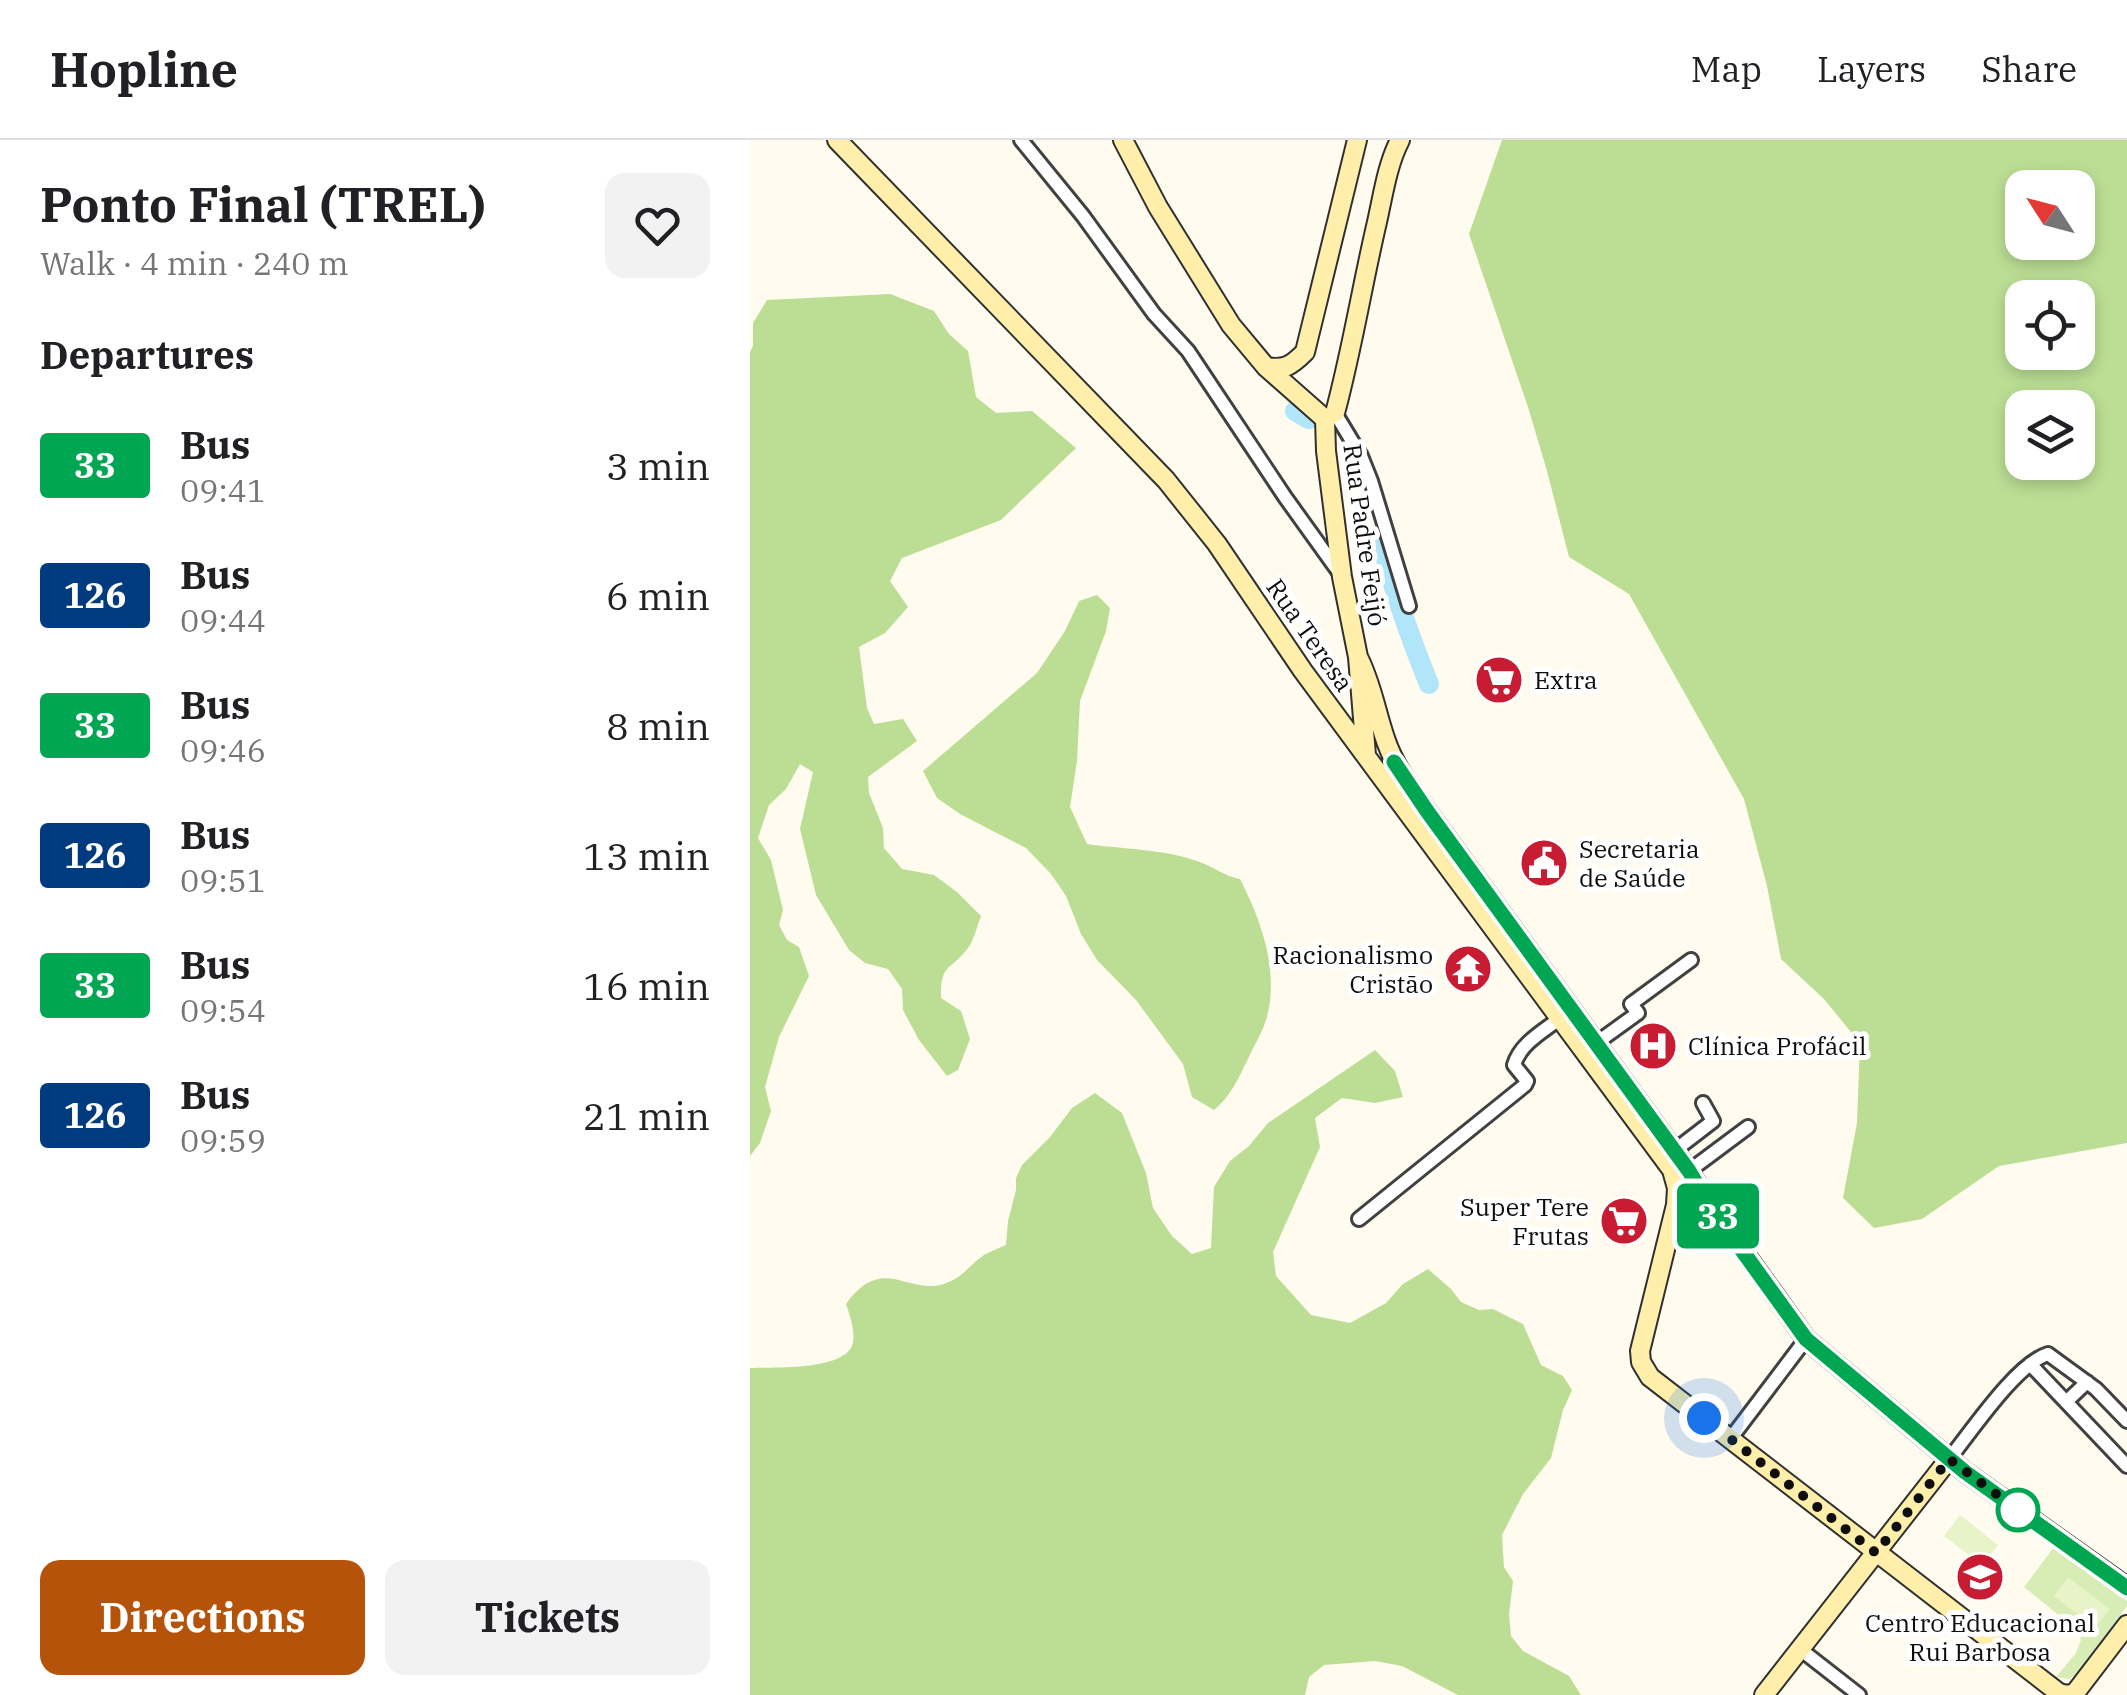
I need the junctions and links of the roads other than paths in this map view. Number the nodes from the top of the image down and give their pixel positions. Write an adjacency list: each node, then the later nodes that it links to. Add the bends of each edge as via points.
1 (838, 140): 13 (main road, Rua Teresa, via 1166,480)
2 (1021, 140): 10 (street, via 1188,351)
3 (1123, 140): 7 (main road, via 1231,325)
4 (1356, 140): 6 (main road)
5 (1400, 140): 9 (main road, Rua Padre Feijó)
6 (1304, 352): 7 (main road, via 1282,369); 8 (main road)
7 (1266, 366): 8 (main road)
8 (1293, 392): 9 (main road)
9 (1330, 416): 10 (main road, Rua Padre Feijó, via 1326,451); 11 (street, via 1361,456)
10 (1342, 577): 12 (main road, Rua Padre Feijó)
11 (1409, 606)
12 (1358, 657): 13 (main road, Rua Padre Feijó); 14 (main road, Rua Padre Feijó)
13 (1366, 755): 14 (main road, Rua Teresa)
14 (1388, 767): 16 (main road, Rua Teresa, via 1413,822); 17 (main road, Rua Teresa)
15 (1691, 960): 17 (street, via 1631,1004 1638,1012)
16 (1559, 1019): 22 (main road, Rua Teresa, via 1672,1170); 24 (street, via 1515,1060 1525,1085)
17 (1595, 1044): 20 (main road, Rua Teresa)
18 (1702, 1103): 20 (street, via 1713,1121)
19 (1748, 1126): 21 (street)
20 (1674, 1151): 21 (main road, Rua Teresa)
21 (1689, 1171): 23 (main road, Rua Teresa)
22 (1676, 1205): 23 (main road); 30 (main road, via 1641,1362 1650,1377)
23 (1710, 1206): 25 (main road, Rua Teresa)
24 (1358, 1219)
25 (1806, 1339): 30 (street); 31 (main road, Rua Teresa)
26 (2030, 1364): 27 (street, via 2048,1354); 28 (street); 31 (street)
27 (2087, 1382): 28 (street); 29 (street)
28 (2066, 1402): 32 (street)
29 (2127, 1421)
30 (1730, 1438): 33 (main road)
31 (1949, 1459): 33 (main road); 34 (main road, Rua Teresa)
32 (2127, 1466)
33 (1876, 1553): 35 (main road, via 2059,1693 2075,1693); 36 (main road)
34 (2127, 1588)
35 (2127, 1625)
36 (1800, 1649): 37 (main road); 38 (street)
37 (1764, 1695)
38 (1859, 1695)

